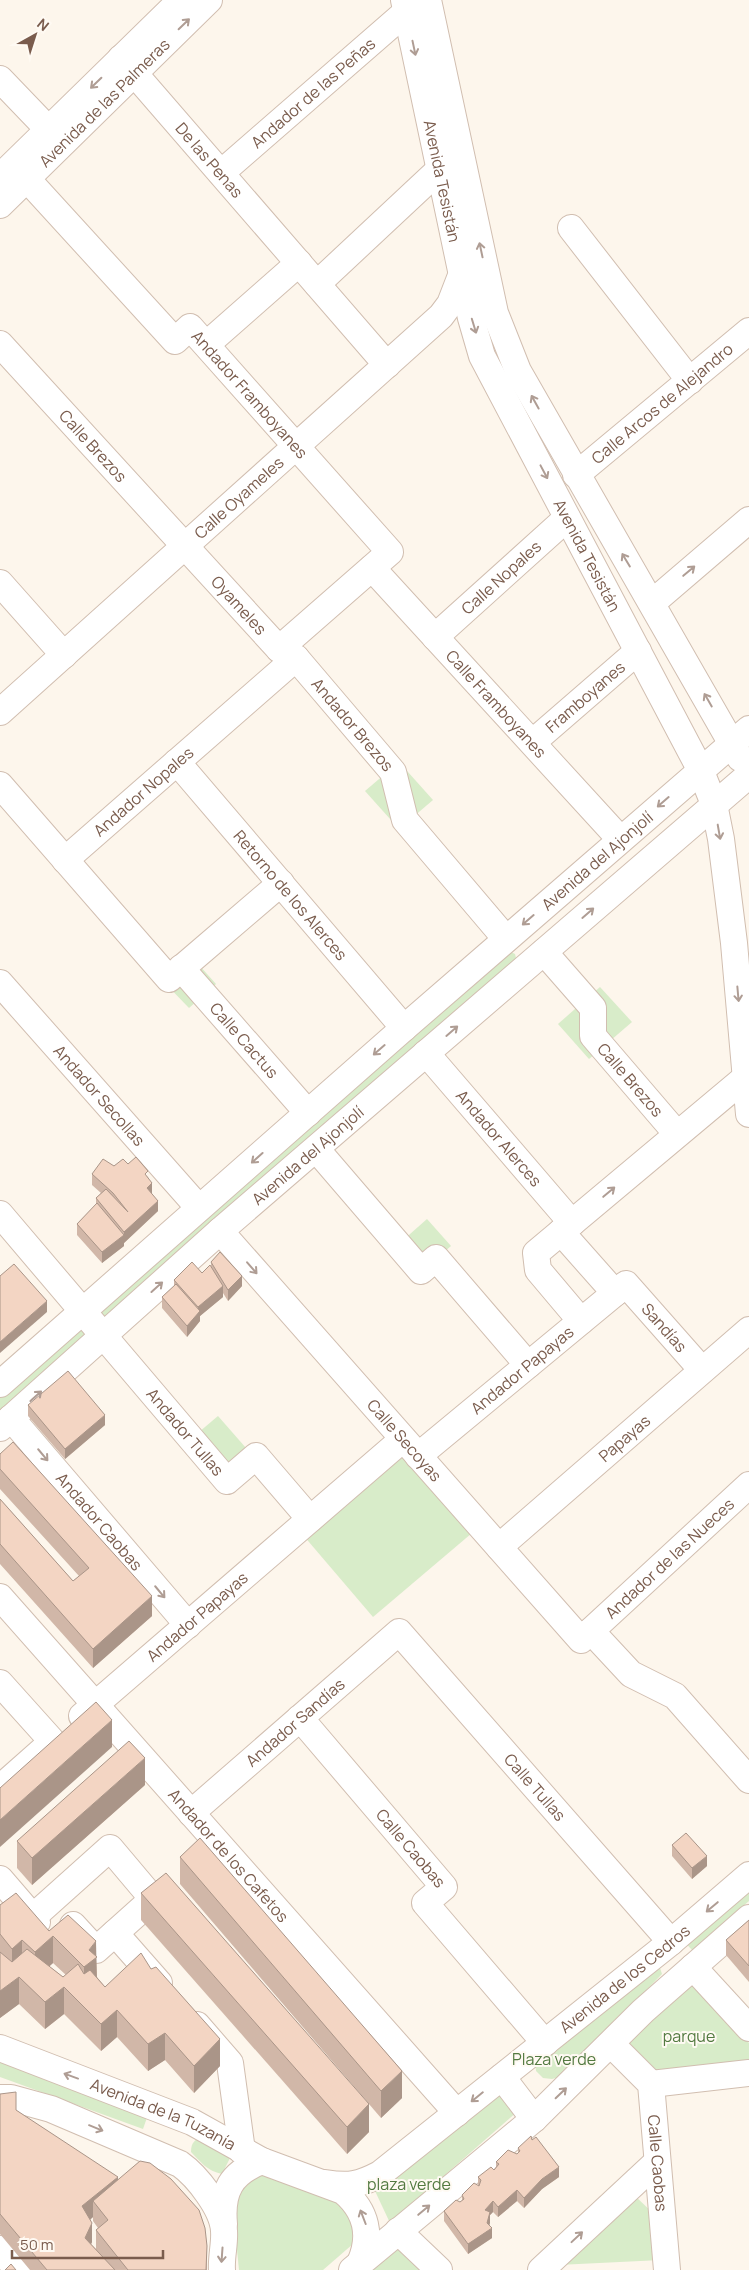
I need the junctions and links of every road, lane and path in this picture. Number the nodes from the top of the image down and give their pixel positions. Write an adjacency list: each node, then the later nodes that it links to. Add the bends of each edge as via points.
1 (181, 0): 4 (street, Avenida de las Palmeras)
2 (209, 0): 4 (street, Avenida de las Palmeras, one-way to 2)
3 (413, 4): 7 (street, Avenida Tesistán, one-way to 7); 8 (street, Andador de las Peñas); 22 (street, Avenida Tesistán, one-way to 3, via 518,371 494,313)
4 (127, 65): 6 (street, Avenida de las Palmeras, one-way to 6); 8 (street, De las Penas); 10 (street, Avenida de las Palmeras)
5 (0, 80): 6 (street)
6 (48, 129): 9 (street, Avenida de las Palmeras)
7 (440, 169): 14 (street, Avenida Tesistán); 15 (street)
8 (221, 173): 13 (street, De las Penas)
9 (0, 177)
10 (27, 179): 11 (street, Avenida de las Palmeras); 18 (street, Andador Framboyanes, via 175,341 190,327)
11 (0, 205)
12 (571, 228): 20 (street)
13 (299, 263): 15 (street, De las Penas); 18 (street)
14 (462, 273): 19 (street, Calle Oyameles, via 447,311); 23 (street, Avenida Tesistán, one-way to 23, via 482,356)
15 (317, 284): 19 (street, De las Penas)
16 (749, 331): 20 (street, Calle Arcos de Alejandro)
17 (0, 344): 25 (street, Calle Brezos)
18 (206, 344): 21 (street, Andador Framboyanes)
19 (387, 365): 21 (street, Calle Oyameles)
20 (690, 380): 22 (street, Calle Arcos de Alejandro)
21 (298, 446): 25 (street, Calle Oyameles); 26 (street, Andador Framboyanes)
22 (576, 475): 28 (street, Avenida Tesistán, one-way to 22)
23 (567, 518): 29 (street, Calle Nopales); 30 (street, Avenida Tesistán)
24 (749, 520): 28 (street, one-way to 24)
25 (185, 548): 31 (street, Oyameles); 32 (street, Calle Oyameles)
26 (381, 560): 29 (street, Calle Framboyanes); 31 (street, Andador Nopales)
27 (0, 583): 32 (street)
28 (652, 603): 34 (street, Avenida Tesistán, one-way to 28)
29 (435, 636): 35 (street, Calle Framboyanes)
30 (638, 651): 35 (street, Framboyanes); 37 (street, Avenida Tesistán)
31 (288, 654): 36 (street, Andador Nopales); 44 (street, Andador Brezos, via 393,772 405,820)
32 (64, 655): 33 (street, Calle Oyameles)
33 (0, 712)
34 (741, 736): 37 (street, Avenida del Ajonjolí); 38 (street, Avenida Tesistán)
35 (533, 742): 41 (street, Calle Framboyanes)
36 (177, 762): 42 (street, Andador Nopales); 43 (street, Retorno de los Alerces)
37 (700, 769): 40 (street, Avenida Tesistán); 41 (street, Avenida del Ajonjolí, one-way to 41)
38 (749, 776): 40 (street, Avenida del Ajonjolí)
39 (0, 785): 42 (street)
40 (714, 804): 45 (street, Avenida Tesistán, one-way to 45); 46 (street, Avenida del Ajonjolí, one-way to 40)
41 (620, 839): 44 (street, Avenida del Ajonjolí, one-way to 44)
42 (65, 860): 47 (street, via 169,979)
43 (281, 883): 47 (street); 50 (street, Retorno de los Alerces)
44 (500, 945): 48 (street); 50 (street, Avenida del Ajonjolí)
45 (741, 946): 52 (street, Avenida Tesistán, one-way to 52)
46 (544, 952): 48 (street, Avenida del Ajonjolí); 55 (street, Calle Brezos, via 593,1008 593,1036)
47 (181, 968): 53 (street, Calle Cactus)
48 (515, 976): 51 (street, Avenida del Ajonjolí, one-way to 48)
49 (0, 983): 57 (street, Andador Secollas)
50 (404, 1028): 53 (street, Avenida del Ajonjolí, one-way to 53)
51 (426, 1053): 56 (street, Avenida del Ajonjolí); 59 (street, Andador Alerces)
52 (745, 1078): 54 (street, Avenida Tesistán); 55 (street)
53 (308, 1113): 57 (street, Avenida del Ajonjolí, one-way to 57)
54 (749, 1114)
55 (677, 1134): 59 (street, one-way to 55)
56 (317, 1150): 60 (street, Avenida del Ajonjolí); 66 (street, via 421,1270 436,1258)
57 (200, 1208): 62 (street, Avenida del Ajonjolí)
58 (0, 1214): 62 (street)
59 (566, 1227): 61 (street, Sandías); 63 (street, via 536,1253 538,1270)
60 (220, 1231): 65 (street, Avenida del Ajonjolí, one-way to 60); 70 (street, Calle Secoyas, one-way to 70)
61 (621, 1288): 63 (street, Andador Papayas); 67 (street, Sandías)
62 (82, 1312): 65 (street); 68 (street, Avenida del Ajonjolí)
63 (581, 1321): 66 (street, Andador Papayas)
64 (749, 1330): 67 (street, Papayas)
65 (102, 1336): 69 (street, Avenida del Ajonjolí, one-way to 65); 72 (street, Andador Tullas, via 227,1481 256,1456)
66 (528, 1365): 70 (street, Andador Papayas)
67 (702, 1370): 73 (street, Papayas)
68 (0, 1384)
69 (6, 1423): 75 (street, Andador Caobas, one-way to 75)
70 (411, 1447): 72 (street, Andador Papayas); 73 (street, Calle Secoyas)
71 (749, 1485): 76 (street, Andador de las Nueces)
72 (310, 1519): 75 (street, Andador Papayas)
73 (499, 1547): 76 (street, Calle Secoyas, via 581,1640)
74 (0, 1597): 79 (street, Andador de los Cafetos)
75 (188, 1625): 79 (street, Andador Papayas)
76 (591, 1631): 82 (street, via 631,1674 674,1696)
77 (399, 1632): 80 (street, Andador Sandías); 90 (street, Calle Tullas)
78 (0, 1683): 81 (street)
79 (96, 1705): 81 (street, Andador Papayas); 84 (street, Andador de los Cafetos)
80 (300, 1718): 84 (street, Andador Sandías); 93 (street, Calle Caobas, via 444,1886 425,1903)
81 (53, 1742): 83 (street, Andador Papayas)
82 (749, 1780)
83 (0, 1788)
84 (191, 1813): 100 (street, Andador de los Cafetos)
85 (749, 1875): 90 (street, Avenida de los Cedros, one-way to 90)
86 (3, 1888): 87 (street)
87 (33, 1917): 89 (street, via 50,1936 68,1920 96,1950); 89 (street, via 110,1848 153,1899)
88 (749, 1918): 91 (street, Avenida de los Cedros)
89 (115, 1933): 102 (street, via 230,2063)
90 (671, 1942): 93 (street, Avenida de los Cedros)
91 (693, 1968): 92 (street); 94 (street, Avenida de los Cedros)
92 (749, 2028)
93 (545, 2043): 97 (street, Avenida de los Cedros)
94 (611, 2044): 98 (street); 101 (street, Avenida de los Cedros, one-way to 94)
95 (0, 2048): 102 (street, Avenida de la Tuzanía, one-way to 95, via 192,2122)
96 (749, 2073): 98 (street)
97 (502, 2078): 100 (street, Avenida de los Cedros, one-way to 100); 101 (street)
98 (650, 2084): 103 (street, Calle Caobas)
99 (0, 2098): 105 (street, one-way to 105, via 11,2098 51,2110 180,2164 202,2185)
100 (457, 2113): 104 (street, Avenida de los Cedros, via 380,2174 362,2184 342,2186)
101 (534, 2119): 106 (street, Avenida de los Cedros, one-way to 101)
102 (252, 2156): 104 (street, Avenida de la Tuzanía); 105 (street, via 227,2188)
103 (657, 2162): 112 (street, one-way to 103); 113 (street, Calle Caobas)
104 (325, 2183): 108 (street, one-way to 104, via 367,2242 365,2220 352,2199)
105 (224, 2229): 110 (street, one-way to 110)
106 (398, 2231): 108 (street, Avenida de los Cedros); 111 (street)
107 (0, 2249): 109 (street)
108 (356, 2267)
109 (18, 2270)
110 (222, 2270)
111 (439, 2270)
112 (541, 2270)
113 (668, 2270)

